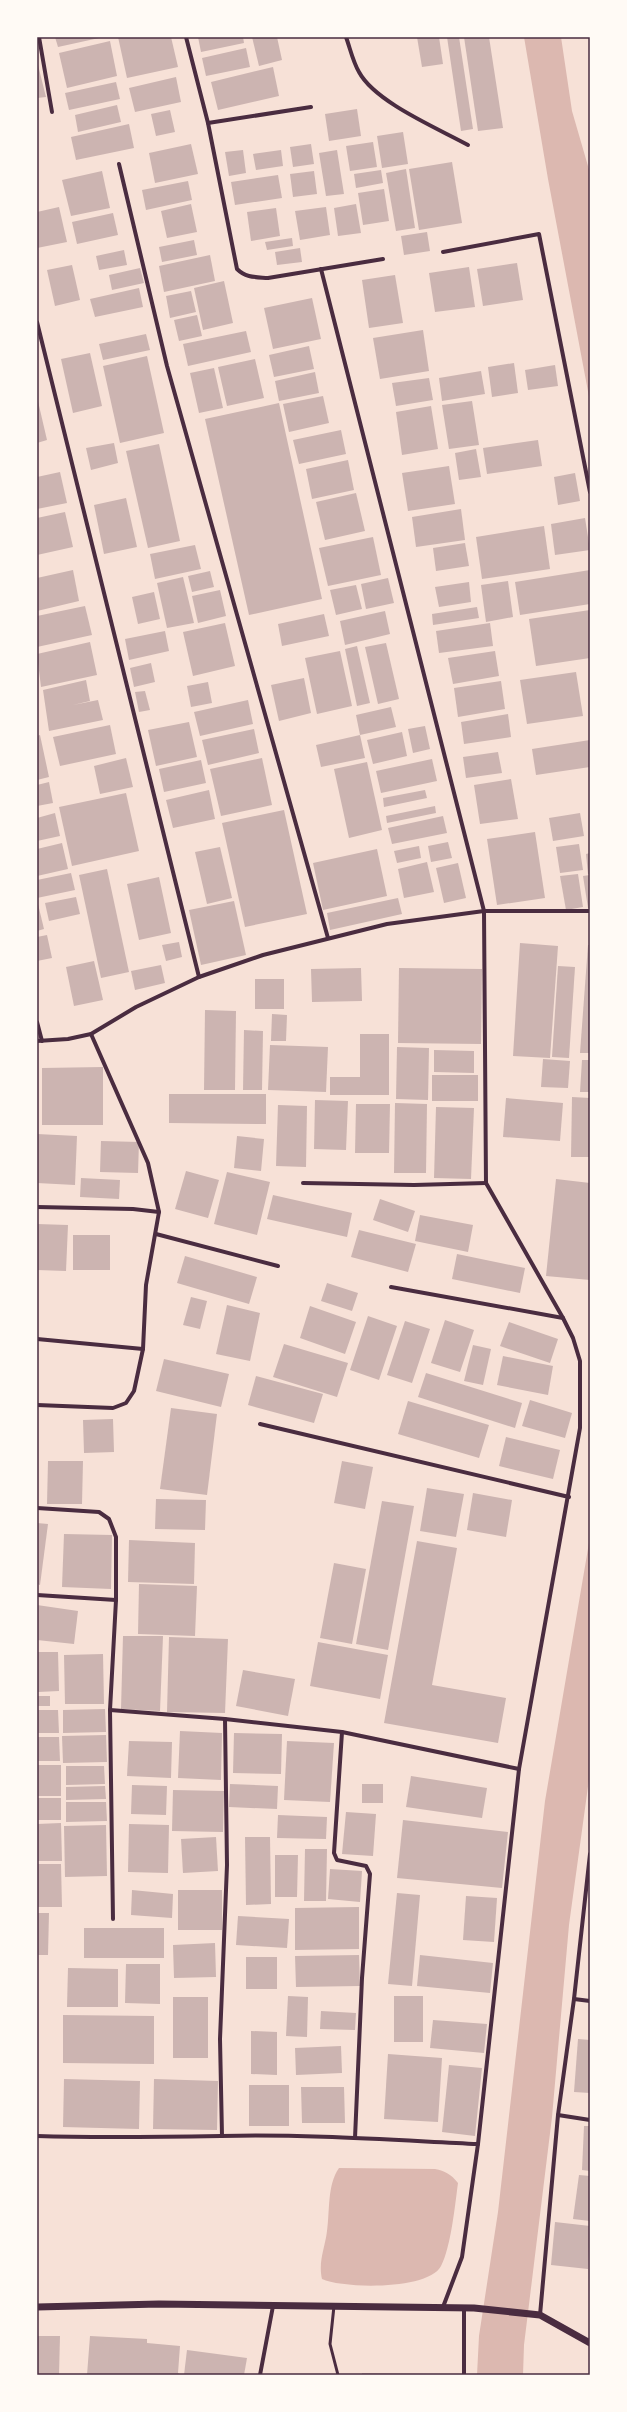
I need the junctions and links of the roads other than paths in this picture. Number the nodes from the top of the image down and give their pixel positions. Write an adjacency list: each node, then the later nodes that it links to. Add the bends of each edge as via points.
1 (39, 37): 5 (street)
2 (186, 37): 6 (street)
3 (346, 37): 7 (street, via 359,72 374,90 387,100)
4 (311, 107): 6 (street)
5 (52, 112)
6 (208, 123): 11 (street, via 237,269 251,277 268,278)
7 (468, 145)
8 (119, 164): 16 (street, via 167,366)
9 (443, 252): 13 (street, via 540,234)
10 (383, 259): 11 (street)
11 (322, 269): 14 (street)
12 (37, 322): 17 (street)
13 (590, 492)
14 (484, 911): 15 (street); 16 (street, via 387,924); 23 (street)
15 (590, 911)
16 (328, 938): 17 (street, via 263,955)
17 (199, 977): 19 (street, via 136,1007)
18 (37, 1022): 21 (street)
19 (91, 1034): 21 (street); 25 (street, via 148,1163)
20 (37, 1041): 21 (street)
21 (42, 1041)
22 (303, 1183): 23 (street)
23 (486, 1183): 29 (street)
24 (37, 1208): 25 (street, via 133,1209)
25 (160, 1212): 26 (street)
26 (156, 1234): 27 (street); 31 (street, via 146,1284)
27 (278, 1266)
28 (391, 1287): 29 (street)
29 (563, 1318): 34 (street, via 573,1338 580,1362 580,1428)
30 (37, 1339): 31 (street)
31 (143, 1349): 32 (street, via 134,1391 126,1403 113,1408)
32 (37, 1405)
33 (260, 1424): 34 (street)
34 (569, 1497): 41 (street)
35 (37, 1508): 37 (street, via 99,1512 109,1519 116,1537)
36 (37, 1595): 37 (street)
37 (116, 1600): 38 (street)
38 (110, 1710): 39 (street); 43 (street)
39 (225, 1719): 40 (street); 49 (street, via 227,1865 220,2040)
40 (342, 1732): 41 (street); 50 (street, via 334,1853 337,1860 366,1866 370,1874 362,1978)
41 (519, 1769): 51 (street)
42 (590, 1854): 44 (street)
43 (113, 1919)
44 (574, 1999): 45 (street); 46 (street)
45 (590, 2001)
46 (558, 2116): 47 (street); 57 (street)
47 (590, 2120)
48 (37, 2136): 49 (street)
49 (222, 2136): 50 (street)
50 (355, 2138): 51 (street)
51 (478, 2144): 54 (street, via 462,2257)
52 (273, 2306): 53 (street); 55 (street, via 160,2304); 59 (street)
53 (334, 2306): 54 (street); 60 (lane, via 330,2344)
54 (443, 2307): 56 (street)
55 (37, 2308)
56 (464, 2308): 57 (street); 61 (street)
57 (538, 2315): 58 (street)
58 (590, 2343)
59 (260, 2375)
60 (338, 2375)
61 (464, 2375)

